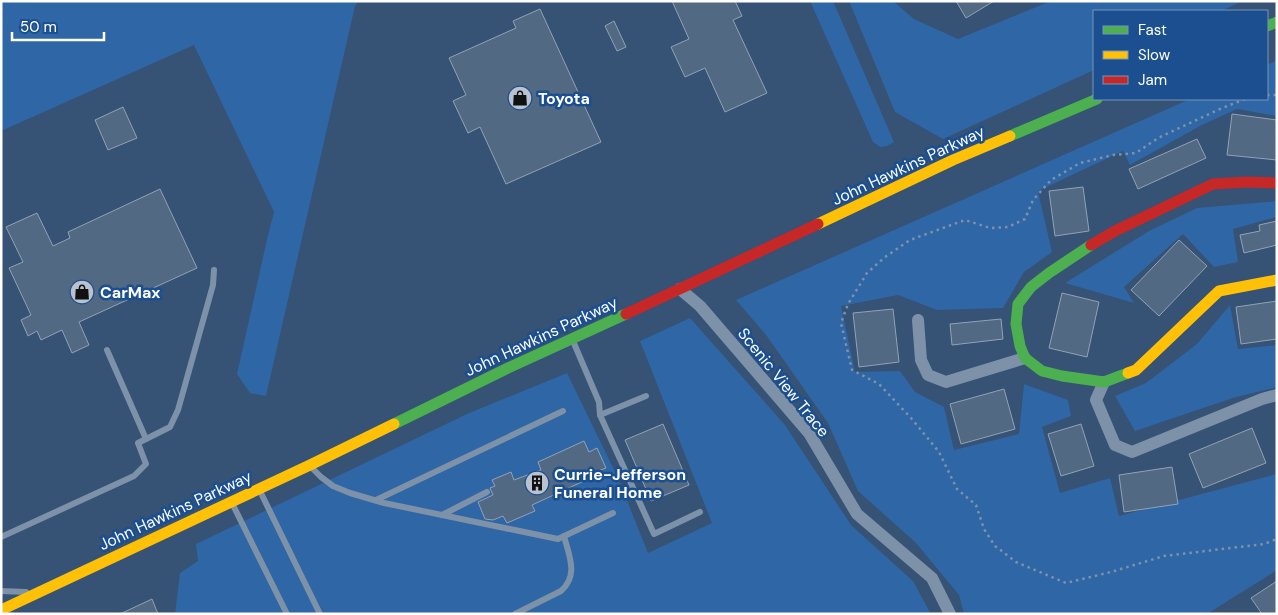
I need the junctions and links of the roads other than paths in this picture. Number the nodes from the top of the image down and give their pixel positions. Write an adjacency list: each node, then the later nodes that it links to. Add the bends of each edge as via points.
1 (1095, 100): 5 (main road, John Hawkins Parkway, via 954,160)
2 (1277, 183): 9 (main road, via 1214,184 1115,231 1048,274 1031,287 1018,304 1016,324)
3 (214, 270): 15 (lane, via 213,285 178,410 170,427)
4 (1277, 280): 10 (main road, via 1219,291 1136,370)
5 (680, 289): 7 (main road, John Hawkins Parkway); 32 (street, Scenic View Trace, via 700,306 809,433 858,514 932,578)
6 (918, 320): 9 (street, via 921,360 928,376 946,382)
7 (573, 339): 14 (lane, via 599,402); 16 (main road, John Hawkins Parkway)
8 (107, 350): 15 (lane)
9 (1025, 358): 10 (main road, via 1042,371)
10 (1104, 382): 12 (street, via 1096,400 1115,445 1132,452)
11 (646, 396): 14 (lane)
12 (1277, 396)
13 (563, 411): 19 (lane)
14 (600, 414): 21 (lane, via 654,534)
15 (146, 439): 24 (lane, via 138,443 146,464 134,476)
16 (310, 466): 17 (main road, John Hawkins Parkway); 19 (lane, via 333,486)
17 (259, 488): 20 (main road, John Hawkins Parkway); 30 (lane)
18 (487, 492): 23 (lane)
19 (376, 500): 23 (lane)
20 (231, 502): 27 (main road, John Hawkins Parkway); 29 (lane)
21 (700, 512)
22 (613, 513): 25 (lane)
23 (442, 515): 25 (lane, via 558,539)
24 (1, 536)
25 (564, 536): 31 (lane, via 572,570 567,586)
26 (1, 591): 27 (lane)
27 (38, 592): 28 (main road, John Hawkins Parkway)
28 (1, 610)
29 (287, 614)
30 (320, 614)
31 (515, 614)
32 (950, 614)

